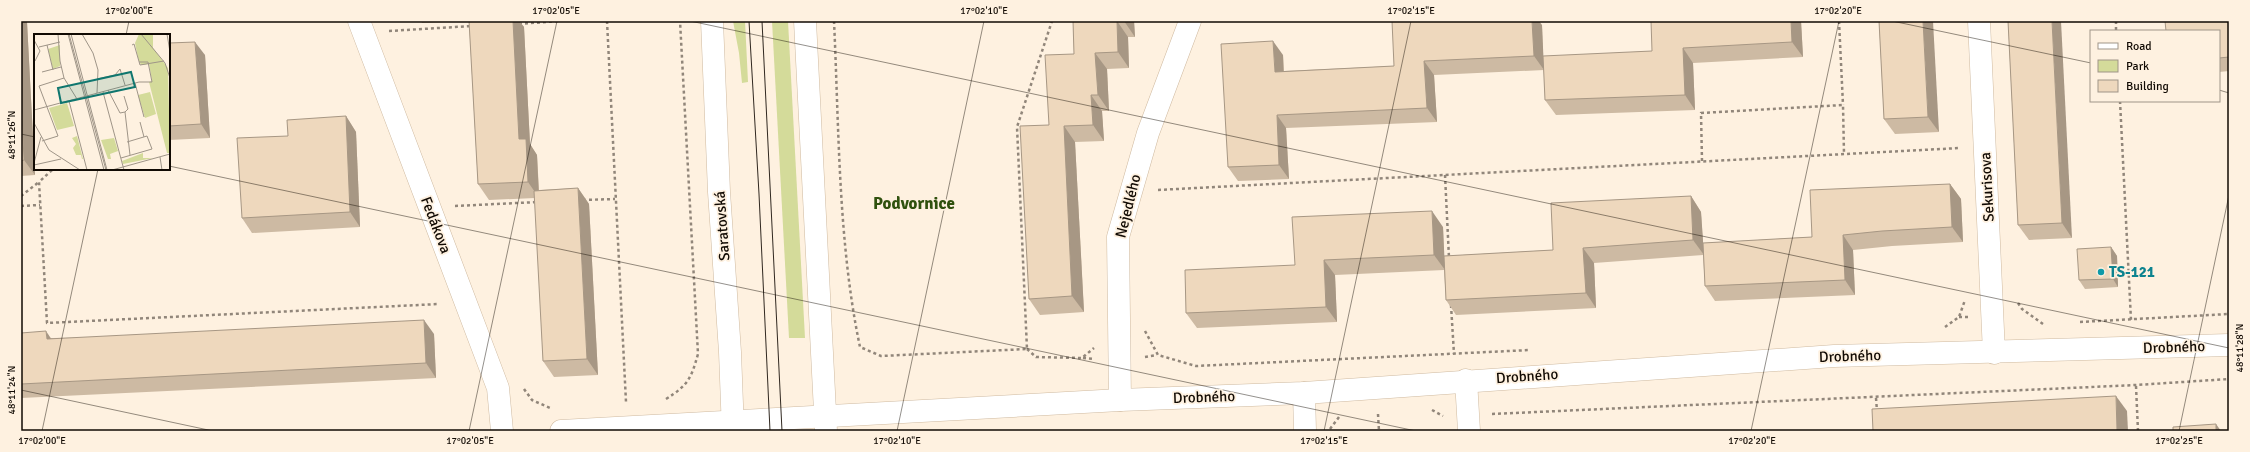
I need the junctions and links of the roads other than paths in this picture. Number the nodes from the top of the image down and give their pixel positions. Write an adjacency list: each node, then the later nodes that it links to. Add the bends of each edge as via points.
1 (359, 21): 14 (street, Fedákova, via 498,388)
2 (712, 21): 13 (street, Saratovská)
3 (805, 21): 12 (street)
4 (1190, 21): 10 (street, Nejedlého, via 1148,133 1118,237)
5 (1979, 21): 7 (street, Sekurisova)
6 (2229, 345): 7 (street, Drobného)
7 (1994, 353): 8 (street, Drobného, via 1834,356)
8 (1466, 380): 9 (street, Drobného); 11 (street)
9 (1304, 393): 10 (street, Drobného); 16 (street)
10 (1120, 400): 12 (street, Drobného)
11 (1469, 422)
12 (826, 424): 13 (street, Drobného)
13 (733, 426): 15 (street, Drobného)
14 (502, 431)
15 (561, 431)
16 (1305, 431)

